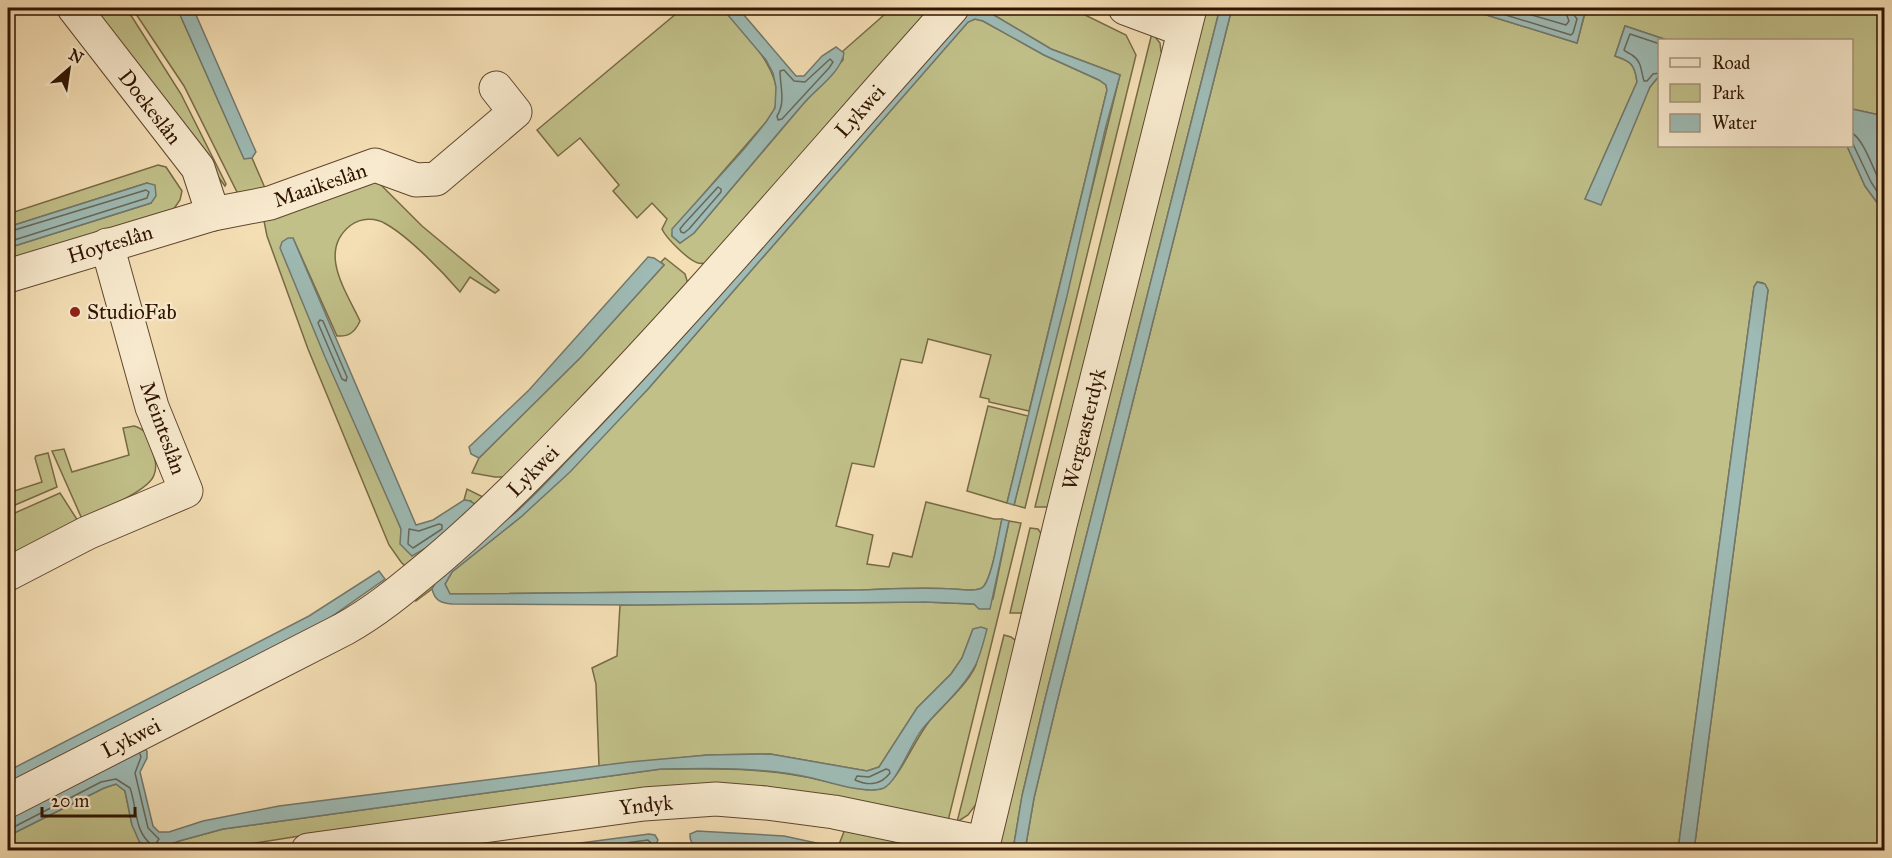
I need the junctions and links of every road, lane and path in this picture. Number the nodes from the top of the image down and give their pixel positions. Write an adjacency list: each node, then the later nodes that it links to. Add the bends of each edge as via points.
1 (74, 8): 6 (street, Doekeslân, via 198,168)
2 (952, 8): 10 (street, Lykwei, via 635,365 514,490 401,591 344,629)
3 (1125, 8): 4 (street)
4 (1187, 19): 11 (street, Wergeasterdyk)
5 (496, 88): 6 (street, Maaikeslân, via 515,112 436,179 416,180 375,165 270,202)
6 (213, 214): 7 (street, Hoyteslân)
7 (107, 245): 8 (street, Hoyteslân); 9 (street, Meinteslân, via 152,407 186,491 87,533)
8 (8, 276)
9 (8, 574)
10 (8, 801)
11 (983, 847): 12 (street, Yndyk, via 834,812 716,799 644,804)
12 (308, 850)

